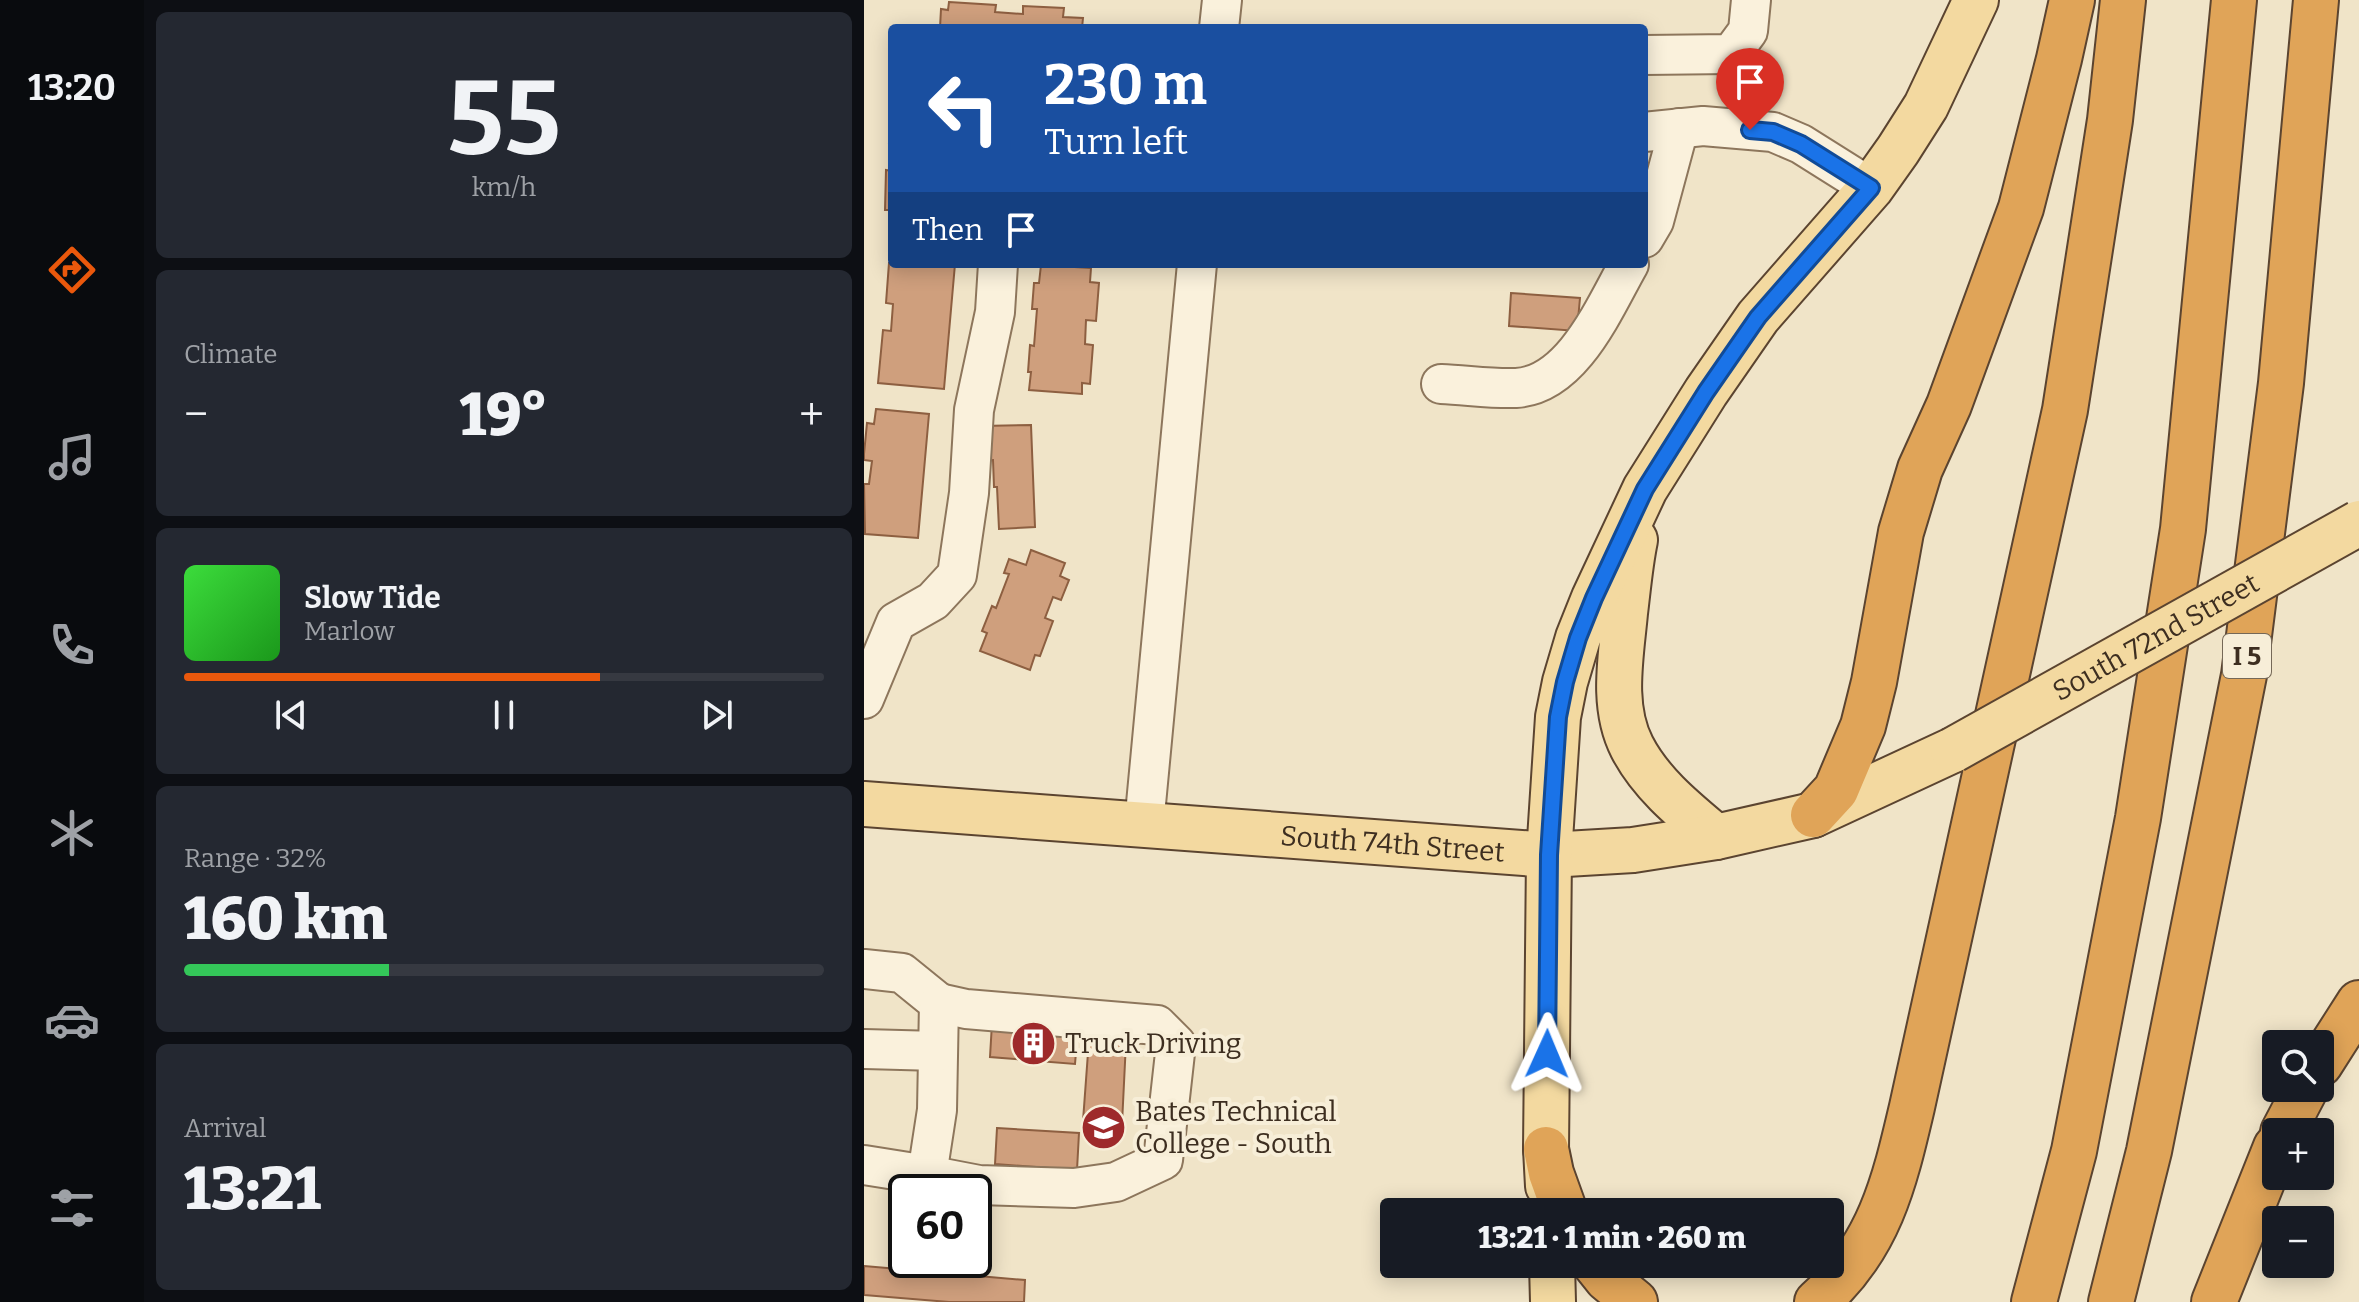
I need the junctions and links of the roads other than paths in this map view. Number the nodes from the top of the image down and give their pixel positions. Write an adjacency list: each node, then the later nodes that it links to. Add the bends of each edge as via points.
1 (1222, 0): 8 (lane)
2 (1751, 0): 9 (lane, via 1748,31 1731,54)
3 (1976, 0): 11 (main road, via 1926,106)
4 (2072, 0): 22 (highway, via 2021,208 1920,469 1901,532 1863,726 1836,790)
5 (2123, 0): 44 (highway, via 2065,410 1912,1107 1888,1197 1866,1246)
6 (2234, 0): 45 (highway, via 2178,559 2138,818 2077,1136)
7 (2316, 0): 46 (highway, I 5, via 2281,383 2244,675 2149,1151)
8 (1219, 24)
9 (1648, 55)
10 (1661, 130): 11 (lane, via 1703,126 1773,132); 12 (lane, via 1654,221)
11 (1871, 188): 17 (main road, via 1758,317)
12 (1648, 231)
13 (998, 268): 19 (lane, via 995,312 974,410 957,575 933,601 896,622)
14 (1197, 268): 23 (lane)
15 (1627, 268): 16 (lane, via 1584,342 1558,372 1519,388)
16 (1441, 384)
17 (1645, 489): 24 (main road, via 1620,664 1624,724 1631,746 1654,778); 25 (main road, via 1594,598 1565,682)
18 (2359, 523): 20 (main road, South 72nd Street, bridge)
19 (864, 699)
20 (1953, 750): 22 (main road, South 74th Street)
21 (864, 804): 23 (main road, South 74th Street)
22 (1813, 815): 24 (main road, South 74th Street)
23 (1144, 825): 25 (main road, South 74th Street)
24 (1716, 837): 25 (main road, South 74th Street, via 1633,850)
25 (1549, 855): 32 (main road)
26 (864, 969): 27 (lane, via 902,973)
27 (939, 1003): 31 (lane); 37 (lane, via 1157,1025 1176,1044 1163,1160 1116,1182 1074,1188)
28 (2359, 1003): 29 (highway)
29 (2334, 1042)
30 (864, 1049): 31 (lane)
31 (938, 1051): 35 (lane, via 937,1110)
32 (1546, 1149): 38 (main road); 39 (highway)
33 (864, 1165): 34 (lane)
34 (921, 1174)
35 (927, 1174)
36 (2262, 1182): 47 (highway)
37 (992, 1185)
38 (1548, 1198)
39 (1560, 1198)
40 (1552, 1278): 42 (main road)
41 (1606, 1278): 43 (highway)
42 (1553, 1302)
43 (1635, 1302)
44 (1817, 1302)
45 (2034, 1302)
46 (2111, 1302)
47 (2214, 1302)

